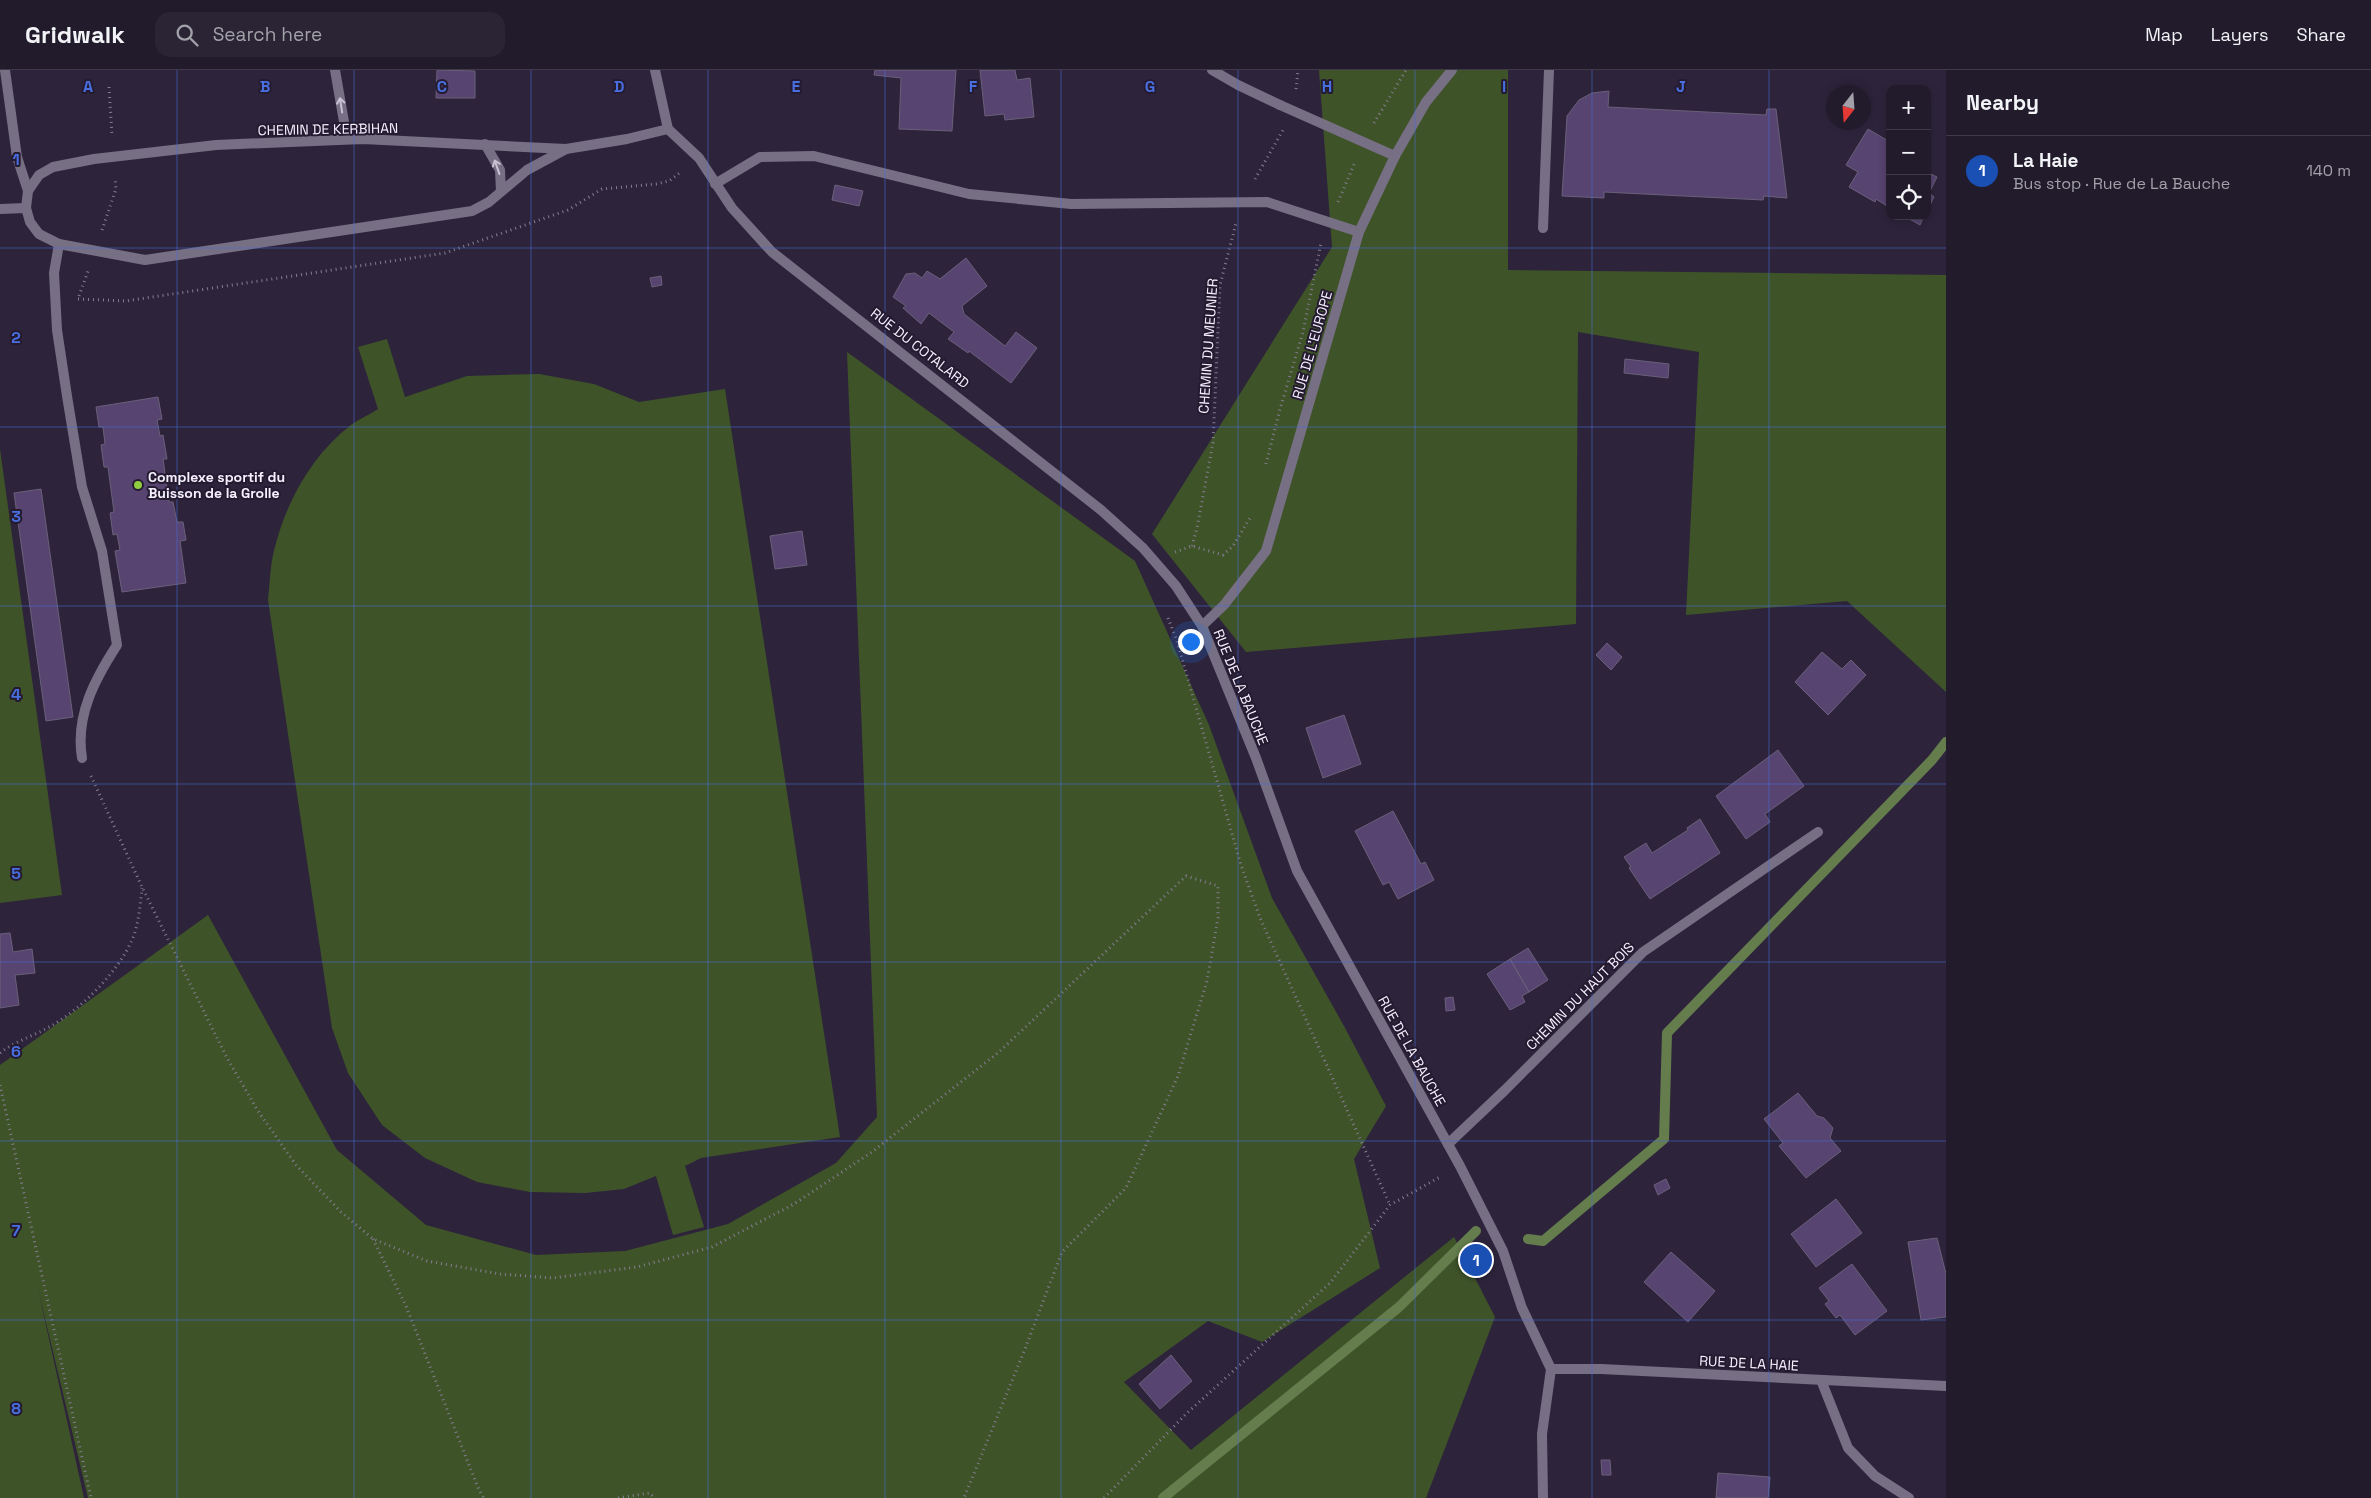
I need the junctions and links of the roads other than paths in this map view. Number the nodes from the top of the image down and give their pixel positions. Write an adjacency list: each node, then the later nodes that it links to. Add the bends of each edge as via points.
1 (5, 70): 13 (street, via 17,157)
2 (335, 70): 8 (street, one-way to 2)
3 (655, 70): 7 (street)
4 (1212, 70): 11 (street, via 1238,85)
5 (1452, 70): 11 (street, RUE DE L'EUROPE, via 1426,102)
6 (1549, 70): 17 (street)
7 (668, 128): 10 (street, CHEMIN DE KERBIHAN, via 627,140); 12 (street, RUE DU COTALARD, via 699,158)
8 (347, 139): 9 (street, CHEMIN DE KERBIHAN); 13 (street, CHEMIN DE KERBIHAN, via 216,146 113,156 52,167 39,174)
9 (485, 144): 10 (street, CHEMIN DE KERBIHAN); 14 (street, one-way to 9, via 500,170)
10 (566, 149): 14 (street, via 527,170)
11 (1395, 156): 18 (street, RUE DE L'EUROPE)
12 (715, 184): 18 (street, via 760,157 814,156 978,195 1071,204 1267,202); 20 (street, RUE DU COTALARD, via 772,252 1101,510 1143,548 1176,586)
13 (28, 191): 15 (street)
14 (501, 192): 19 (street, via 472,211 155,259 145,260)
15 (26, 208): 16 (street); 19 (street, via 30,222 39,234)
16 (0, 209)
17 (1543, 228)
18 (1359, 232): 20 (street, RUE DE L'EUROPE, via 1266,551 1224,605)
19 (59, 244): 21 (street, via 54,273 57,323 82,487 102,551 117,645 94,682 86,705 80,742)
20 (1202, 626): 23 (street, RUE DE LA BAUCHE, via 1256,758 1297,871)
21 (82, 758)
22 (1818, 832): 23 (street, CHEMIN DU HAUT BOIS, via 1643,952)
23 (1448, 1144): 24 (street, RUE DE LA BAUCHE, via 1503,1251 1522,1308)
24 (1551, 1369): 25 (street, RUE DE LA HAIE); 27 (street, via 1542,1434)
25 (1821, 1380): 26 (street, RUE DE LA HAIE); 28 (street, via 1848,1448 1875,1476)
26 (1946, 1386)
27 (1543, 1498)
28 (1909, 1498)

